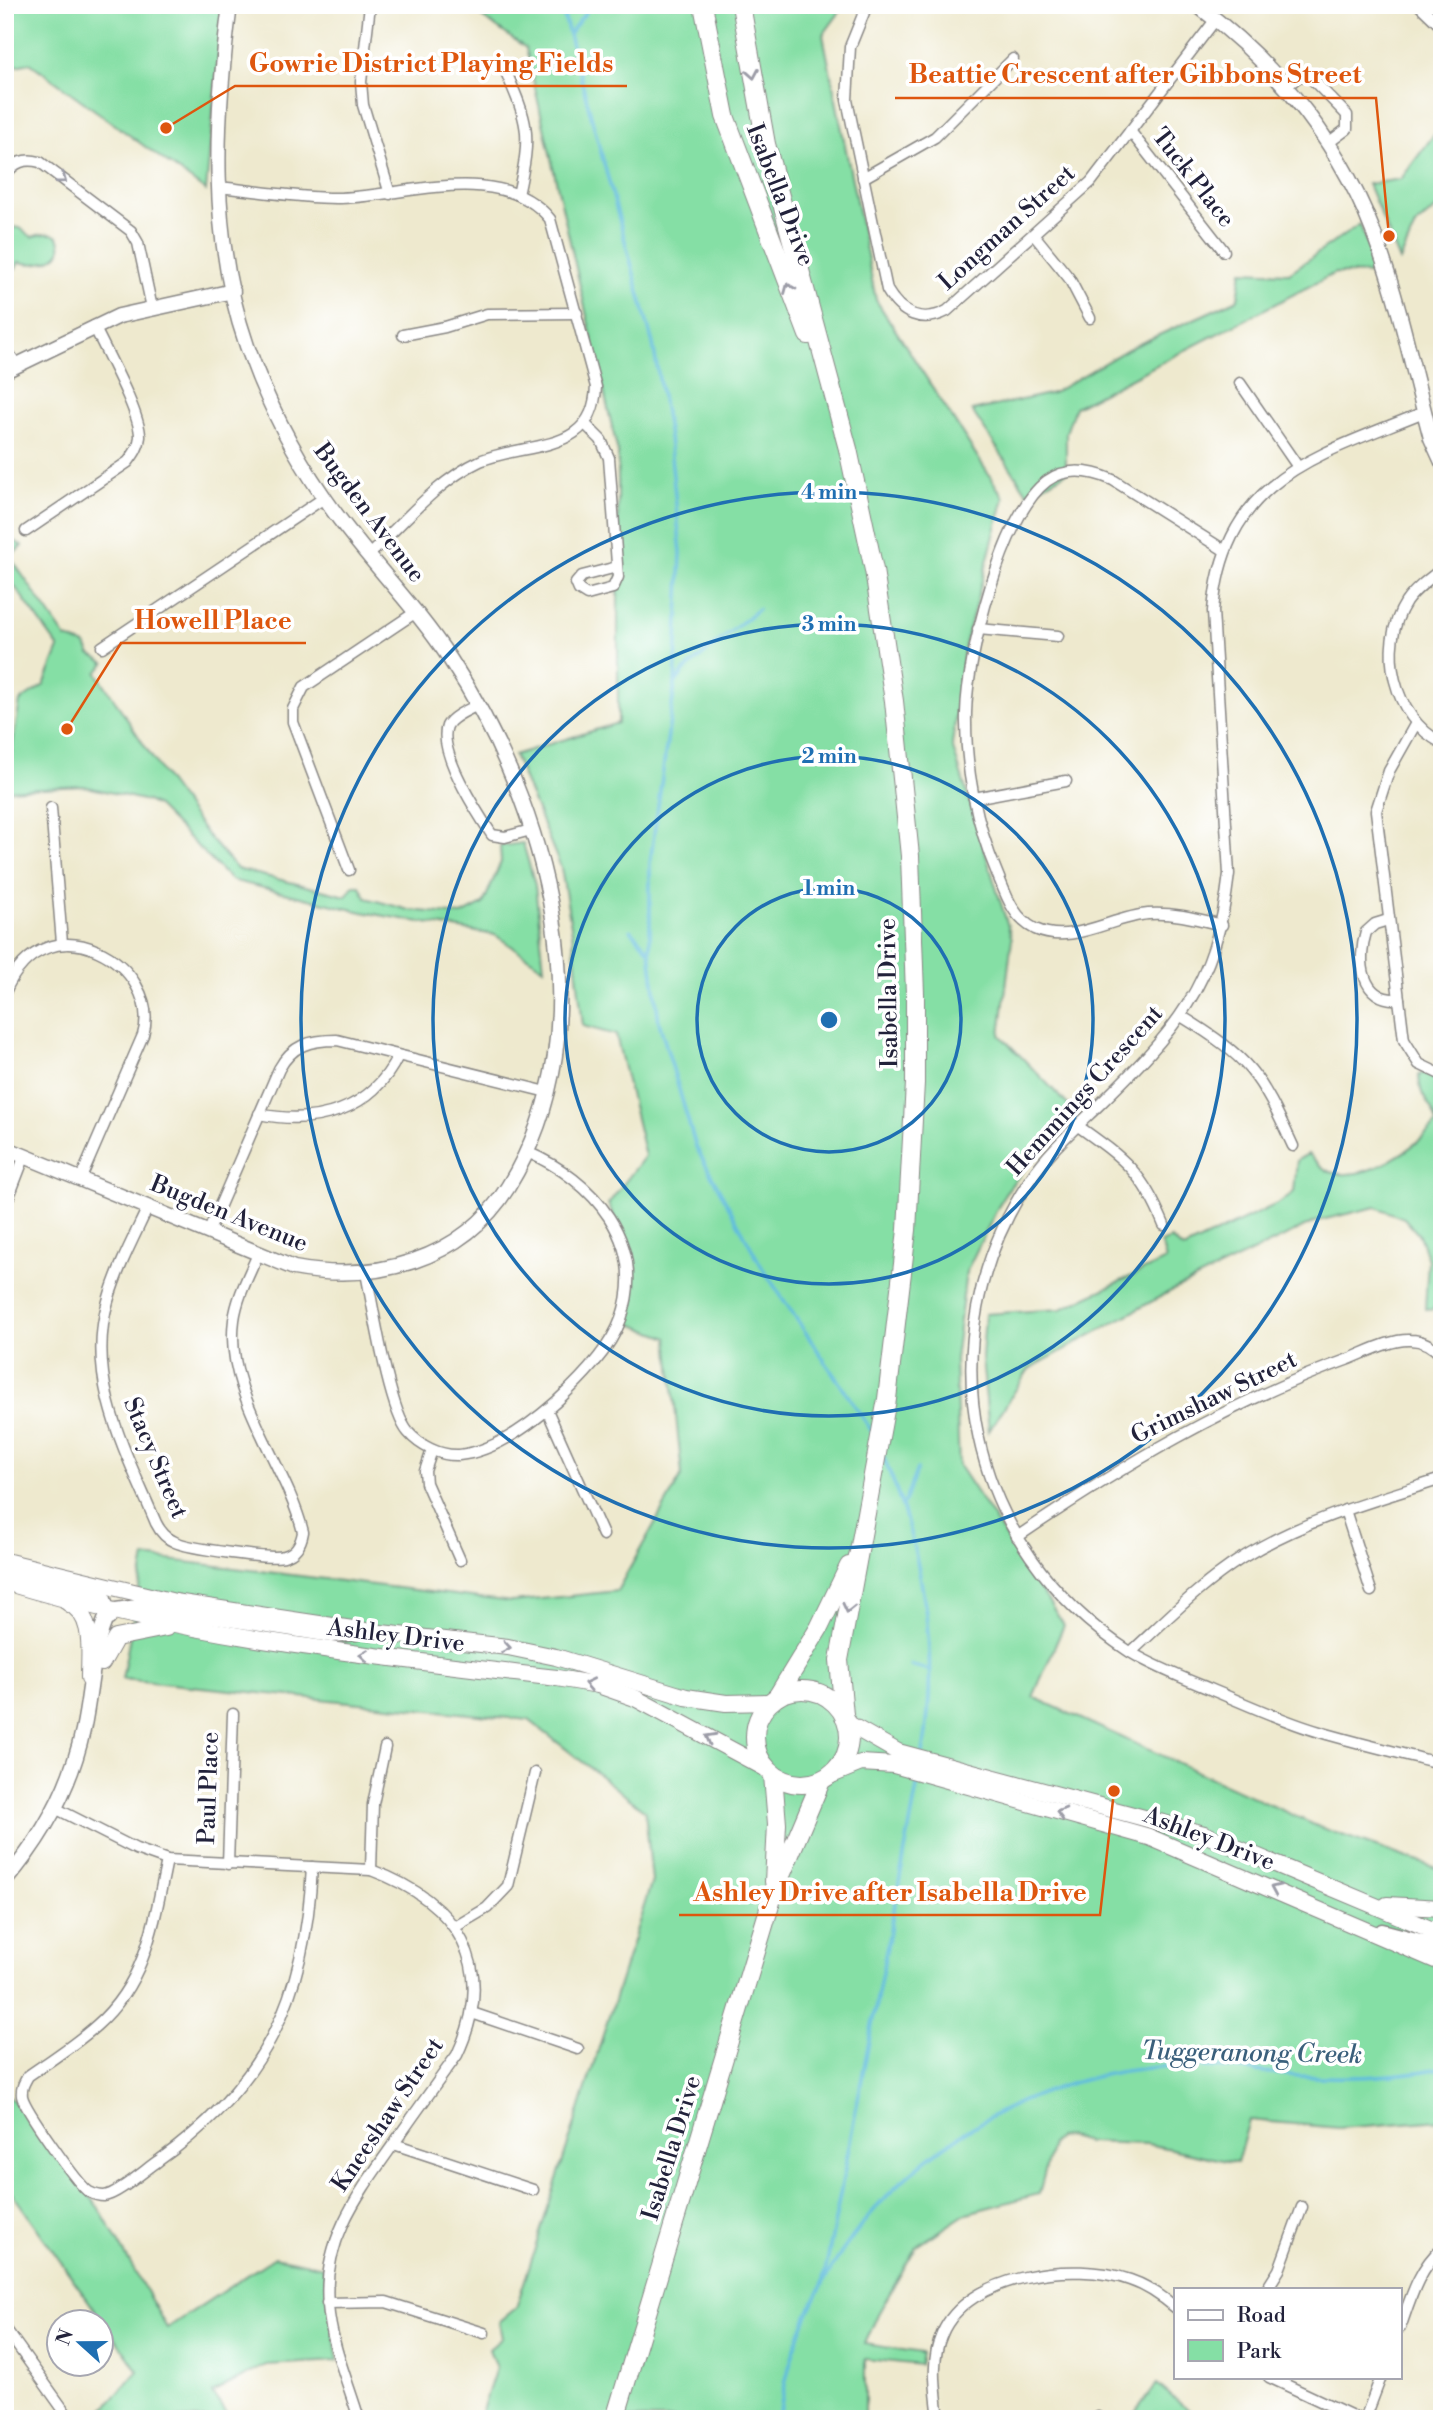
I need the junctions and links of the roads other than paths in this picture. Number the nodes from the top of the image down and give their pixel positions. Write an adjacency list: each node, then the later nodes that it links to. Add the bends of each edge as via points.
1 (230, 5): 17 (street, Bugden Avenue, via 219,109)
2 (370, 5): 18 (street, via 361,82 363,105)
3 (867, 5): 16 (street, Longman Street, via 850,47 846,73)
4 (1198, 5): 8 (street)
5 (1419, 5): 9 (street)
6 (741, 6): 31 (main road, Isabella Drive, one-way to 31, via 766,144)
7 (703, 8): 31 (main road, Isabella Drive, one-way to 7, via 725,116)
8 (1216, 19): 12 (street); 13 (street, Longman Street)
9 (1442, 27)
10 (1013, 59): 16 (street, via 935,137)
11 (503, 65): 19 (street, via 526,118 528,137)
12 (1286, 87): 14 (street); 14 (street, via 1299,76 1310,77 1347,115 1347,129)
13 (1130, 131): 20 (street, Longman Street, via 1091,182); 21 (street, Tuck Place)
14 (1328, 143): 32 (street, via 1374,235)
15 (5, 175): 23 (street, one-way to 23, via 23,160 40,162 126,225 138,243)
16 (863, 178): 20 (street, Longman Street, via 887,290 899,308 914,315 936,317 947,311)
17 (219, 187): 18 (street, via 332,198); 22 (street, Bugden Avenue)
18 (390, 194): 19 (street, via 448,184)
19 (518, 195): 24 (street, via 542,208 550,219)
20 (1034, 235): 25 (street, via 1069,278)
21 (1224, 251)
22 (233, 291): 23 (street); 36 (street, Bugden Avenue, via 267,397 292,449)
23 (152, 308): 26 (street)
24 (577, 313): 27 (street, via 487,314); 33 (street, via 596,387 595,403)
25 (1090, 318)
26 (94, 326): 29 (street); 37 (street, via 139,425 136,451 128,462)
27 (404, 335)
28 (5, 348): 29 (street)
29 (11, 368)
30 (1240, 383): 35 (street)
31 (833, 397): 85 (main road, Isabella Drive, via 857,489 885,635 904,778 914,925 915,1083 902,1286 887,1399)
32 (1424, 412): 34 (street); 35 (street, Hemmings Crescent)
33 (585, 424): 39 (street, via 566,437 504,453 461,471); 40 (street, via 601,440 609,458)
34 (1442, 462)
35 (1298, 467): 38 (street, Hemmings Crescent, via 1252,502)
36 (324, 498): 39 (street, Bugden Avenue); 45 (street)
37 (26, 531)
38 (1224, 550): 43 (street, via 1113,480 1082,471 1060,474 1037,491 1023,514 989,589); 57 (street, Hemmings Crescent, via 1213,611 1229,874)
39 (369, 555): 42 (street, Bugden Avenue)
40 (617, 567)
41 (1442, 569): 49 (street, via 1407,601 1394,630 1392,672)
42 (415, 612): 47 (street, via 309,683); 48 (street, Bugden Avenue)
43 (978, 629): 44 (street); 52 (street, via 966,712)
44 (1058, 636)
45 (102, 647)
46 (282, 700): 47 (street)
47 (295, 703): 55 (street, via 293,722)
48 (478, 705): 54 (street, Bugden Avenue, via 508,766); 54 (street, via 455,717 446,729 460,779 492,835 505,837)
49 (1416, 723): 50 (street); 56 (street, via 1380,790 1376,811)
50 (1442, 743)
51 (1066, 781): 52 (street)
52 (974, 798): 57 (street, via 1009,903 1021,920 1034,928 1063,935 1157,914)
53 (51, 808): 58 (street)
54 (531, 830): 64 (street, Bugden Avenue, via 553,922 559,1011)
55 (349, 870)
56 (1388, 920): 60 (street); 60 (street, via 1366,932 1361,963 1373,992 1384,999)
57 (1222, 925): 61 (street, Hemmings Crescent, via 1206,973)
58 (62, 943): 59 (street, via 30,956 18,967); 71 (street, via 84,945 110,959 131,978 146,1006 143,1035)
59 (5, 992)
60 (1399, 999): 63 (street, via 1409,1052)
61 (1181, 1016): 66 (street, Hemmings Crescent, via 1144,1061); 67 (street, via 1246,1062 1270,1097)
62 (398, 1056): 64 (street); 65 (street, via 379,1087 345,1109 304,1119); 65 (street, via 337,1040 304,1043 286,1056)
63 (1442, 1075)
64 (547, 1092): 69 (street, Bugden Avenue)
65 (259, 1114): 75 (street)
66 (1078, 1125): 74 (street, via 1135,1170); 84 (street, Hemmings Crescent, via 1031,1178 1002,1228 978,1301 970,1367 983,1460)
67 (1293, 1146)
68 (5, 1148): 70 (street, Bugden Avenue)
69 (527, 1153): 77 (street, Bugden Avenue, via 502,1196 456,1240 408,1265); 79 (street, via 563,1169 594,1195 620,1239 627,1274 627,1297 617,1329 595,1361)
70 (25, 1155): 71 (street, Bugden Avenue); 73 (street)
71 (81, 1178): 72 (street, Bugden Avenue)
72 (148, 1206): 75 (street, Bugden Avenue); 76 (street, Stacy Street, via 108,1302 103,1330 102,1368 112,1417 165,1536 186,1545 275,1557 294,1552 303,1532 243,1387 233,1342 239,1298)
73 (5, 1207)
74 (1164, 1225)
75 (208, 1233): 76 (street, Bugden Avenue)
76 (258, 1254): 77 (street, Bugden Avenue, via 294,1268)
77 (366, 1273): 80 (street, via 399,1419 418,1442)
78 (1442, 1356): 84 (street, Grimshaw Street, via 1427,1344 1400,1340 1296,1380 1149,1451)
79 (547, 1410): 80 (street, via 475,1452 454,1455); 83 (street)
80 (432, 1450): 86 (street, via 426,1483)
81 (1442, 1479): 82 (street)
82 (1345, 1510): 90 (street); 95 (street, via 1299,1527 1240,1559)
83 (603, 1535)
84 (1017, 1537): 95 (street, Hemmings Crescent, via 1066,1600)
85 (857, 1551): 98 (main road, Isabella Drive, via 819,1628); 100 (main road, Isabella Drive, one-way to 100, via 839,1660)
86 (460, 1560)
87 (5, 1561): 94 (main road, Ashley Drive, via 175,1602)
88 (5, 1570): 92 (street, via 97,1596 104,1599)
89 (5, 1582): 91 (main road, Ashley Drive)
90 (1371, 1591)
91 (50, 1596): 92 (main road, Ashley Drive); 97 (main road, via 79,1608 87,1623)
92 (109, 1611): 93 (main road, Ashley Drive); 94 (street, via 144,1606 332,1635); 96 (street); 97 (street, via 100,1629)
93 (175, 1626): 96 (main road, via 116,1638); 104 (main road, Ashley Drive, one-way to 93, via 654,1706 597,1685 317,1650)
94 (372, 1632): 98 (main road, Ashley Drive, one-way to 98, via 508,1647 686,1697 726,1703)
95 (1131, 1652): 103 (street, Hemmings Crescent, via 1286,1721)
96 (102, 1663): 97 (street, via 98,1679)
97 (90, 1685): 108 (street, via 71,1771)
98 (774, 1700): 100 (main road, via 792,1691 813,1691 832,1701); 104 (main road, via 759,1718 755,1737 759,1756)
99 (233, 1714): 110 (street, Paul Place)
100 (845, 1719): 102 (main road, Ashley Drive); 107 (main road, via 848,1750)
101 (385, 1747): 112 (street, via 373,1804)
102 (896, 1759): 106 (main road, Ashley Drive); 107 (main road, Ashley Drive, via 861,1763)
103 (1442, 1764)
104 (770, 1772): 107 (main road, via 796,1784); 114 (main road, Isabella Drive, via 777,1824)
105 (536, 1773): 118 (street, via 508,1886 487,1908)
106 (958, 1777): 115 (main road, Ashley Drive, via 1165,1821); 117 (main road, Ashley Drive, one-way to 106, via 1149,1837)
107 (825, 1779): 114 (main road, Isabella Drive)
108 (55, 1808): 109 (street, Kneeshaw Street); 113 (street)
109 (167, 1860): 110 (street, Kneeshaw Street); 111 (street, via 151,1935 132,1984 97,2026 28,2076 22,2089 26,2108 82,2185 96,2195 110,2194 184,2142 233,2095 257,2062 286,2010 299,1972 310,1913)
110 (228, 1864): 111 (street, Kneeshaw Street)
111 (312, 1867): 112 (street, Kneeshaw Street)
112 (371, 1870): 118 (street, Kneeshaw Street, via 425,1895)
113 (5, 1881)
114 (774, 1892): 138 (main road, Isabella Drive)
115 (1374, 1905): 116 (main road); 119 (main road, Ashley Drive)
116 (1442, 1908)
117 (1348, 1922): 120 (street); 121 (main road, Ashley Drive)
118 (455, 1927): 122 (street, Kneeshaw Street, via 470,1959)
119 (1442, 1934)
120 (1442, 1944)
121 (1442, 1963)
122 (472, 2013): 123 (street); 124 (street, Kneeshaw Street, via 457,2054)
123 (578, 2049)
124 (394, 2144): 125 (street); 129 (street, Kneeshaw Street, via 343,2219 333,2246)
125 (533, 2190)
126 (1302, 2207): 128 (street)
127 (1442, 2248): 131 (street, via 1418,2280)
128 (1268, 2288)
129 (327, 2304): 133 (street, via 386,2302); 137 (street, Kneeshaw Street)
130 (1174, 2307): 139 (street, via 1127,2278 1057,2271 1023,2277 976,2297 953,2315 936,2349)
131 (1402, 2323)
132 (5, 2328): 136 (street)
133 (484, 2333)
134 (1271, 2378): 140 (street)
135 (1381, 2378): 141 (street)
136 (70, 2419)
137 (359, 2419)
138 (615, 2419)
139 (939, 2419)
140 (1359, 2419)
141 (1365, 2419)

